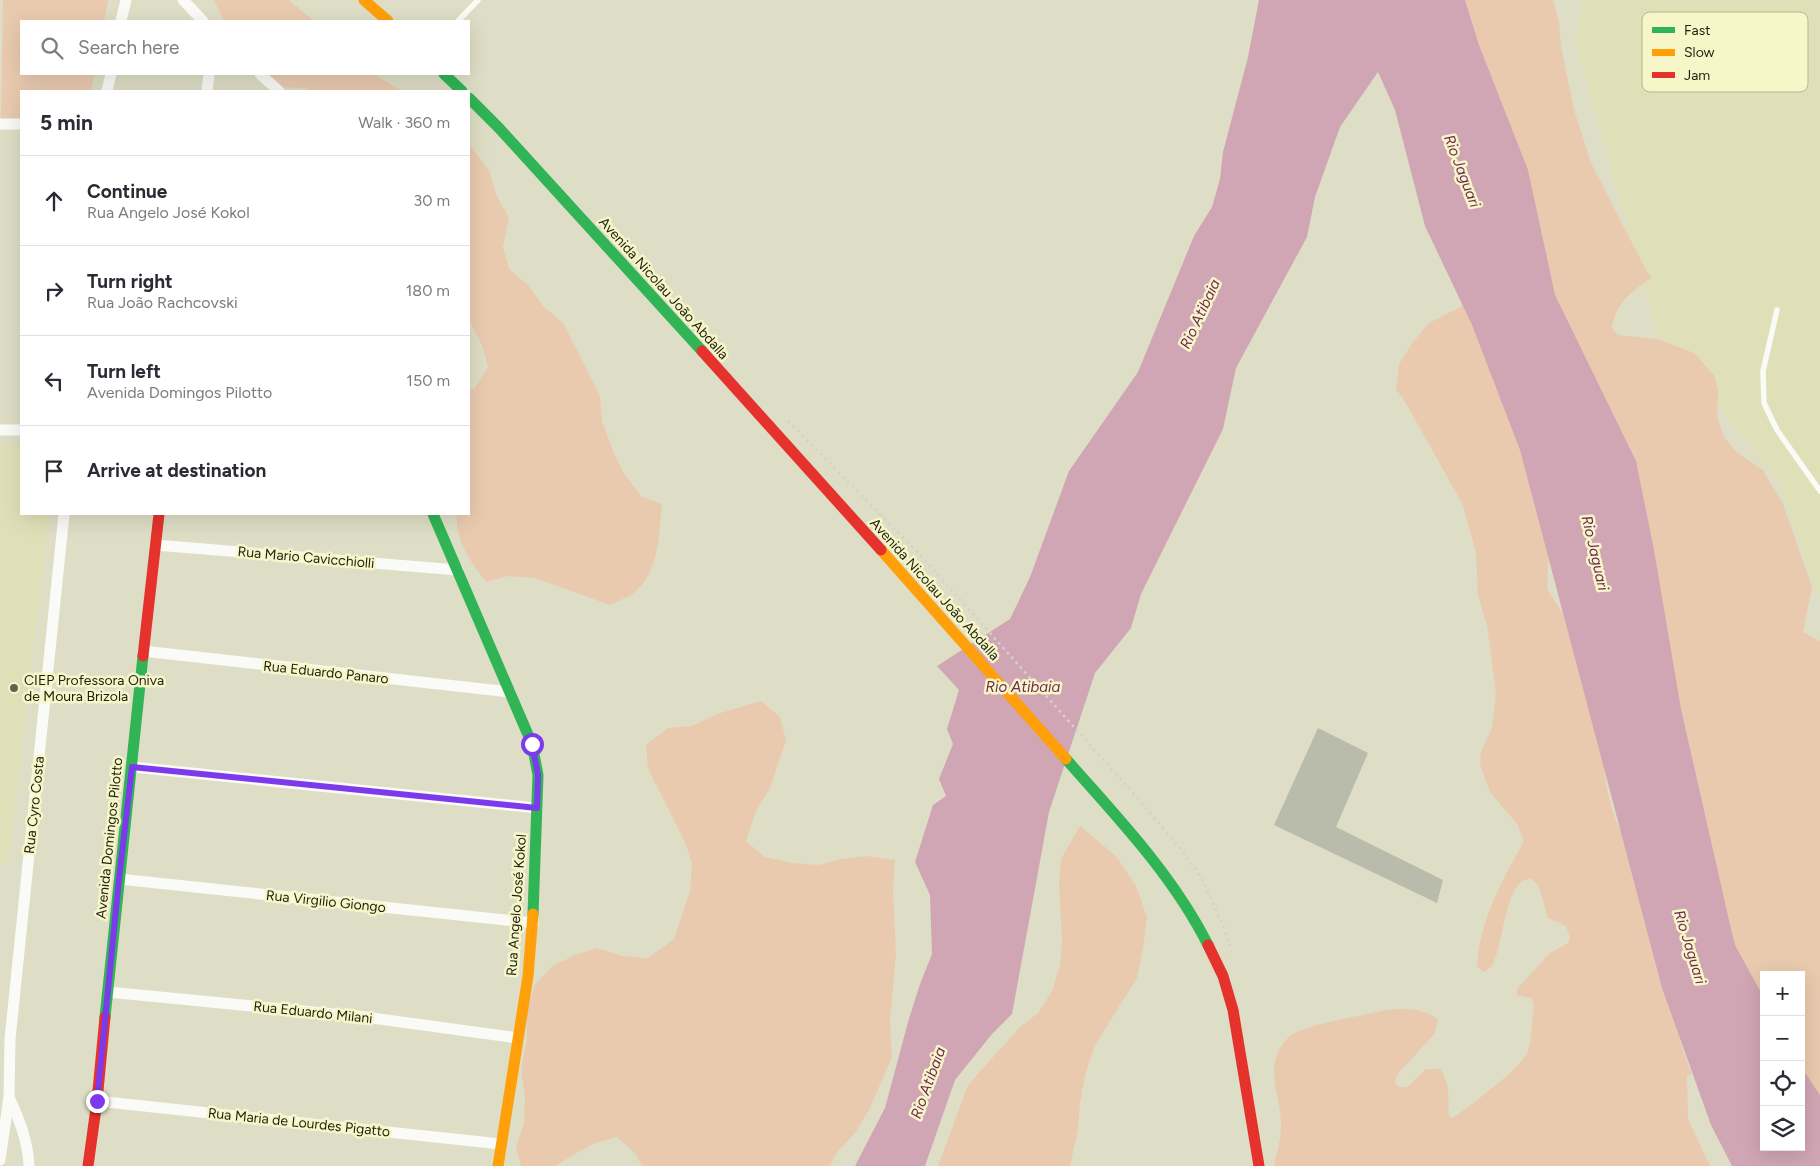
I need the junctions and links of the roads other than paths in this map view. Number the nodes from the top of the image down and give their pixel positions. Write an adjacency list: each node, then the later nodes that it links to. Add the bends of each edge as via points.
1 (126, 0): 5 (street)
2 (183, 0): 6 (street)
3 (364, 0): 7 (main road)
4 (478, 0): 8 (lane)
5 (122, 20)
6 (202, 20)
7 (387, 20)
8 (459, 20)
9 (111, 75): 13 (street)
10 (209, 75): 14 (street)
11 (261, 75): 15 (street)
12 (445, 75): 16 (main road)
13 (107, 90)
14 (207, 90)
15 (278, 90)
16 (461, 90)
17 (470, 99): 44 (main road, Avenida Nicolau João Abdalla, via 903,575 1113,812 1174,887 1195,919 1223,976 1233,1010)
18 (0, 124): 19 (street)
19 (20, 124)
20 (1777, 310): 23 (lane, via 1763,371 1764,403 1777,430)
21 (0, 430): 22 (street)
22 (20, 430)
23 (1820, 490)
24 (64, 515): 37 (street, Rua Cyro Costa, via 10,1039)
25 (159, 515): 27 (main road, Avenida Domingos Pilotto)
26 (433, 515): 28 (main road, Rua Angelo José Kokol)
27 (155, 545): 28 (street, Rua Mario Cavicchiolli); 29 (main road, Avenida Domingos Pilotto)
28 (458, 570): 30 (main road, Rua Angelo José Kokol)
29 (143, 652): 30 (street, Rua Eduardo Panaro); 31 (main road, Avenida Domingos Pilotto)
30 (510, 692): 32 (main road, Rua Angelo José Kokol, via 532,744 538,775)
31 (132, 767): 32 (street); 33 (main road, Avenida Domingos Pilotto)
32 (537, 808): 34 (main road, Rua Angelo José Kokol)
33 (119, 879): 34 (street, Rua Virgilio Giongo); 35 (main road, Avenida Domingos Pilotto)
34 (533, 924): 36 (main road, Rua Angelo José Kokol)
35 (108, 992): 36 (street, Rua Eduardo Milani, via 365,1017); 38 (main road, Avenida Domingos Pilotto)
36 (518, 1038): 39 (main road, Rua Angelo José Kokol)
37 (9, 1097): 40 (street, Rua Cyro Costa); 41 (street, via 25,1138)
38 (97, 1101): 39 (street, Rua Maria de Lourdes Pigatto); 42 (main road, Avenida Domingos Pilotto)
39 (501, 1144): 43 (main road, Rua Angelo José Kokol)
40 (0, 1160)
41 (29, 1166)
42 (88, 1166)
43 (498, 1166)
44 (1259, 1166)

